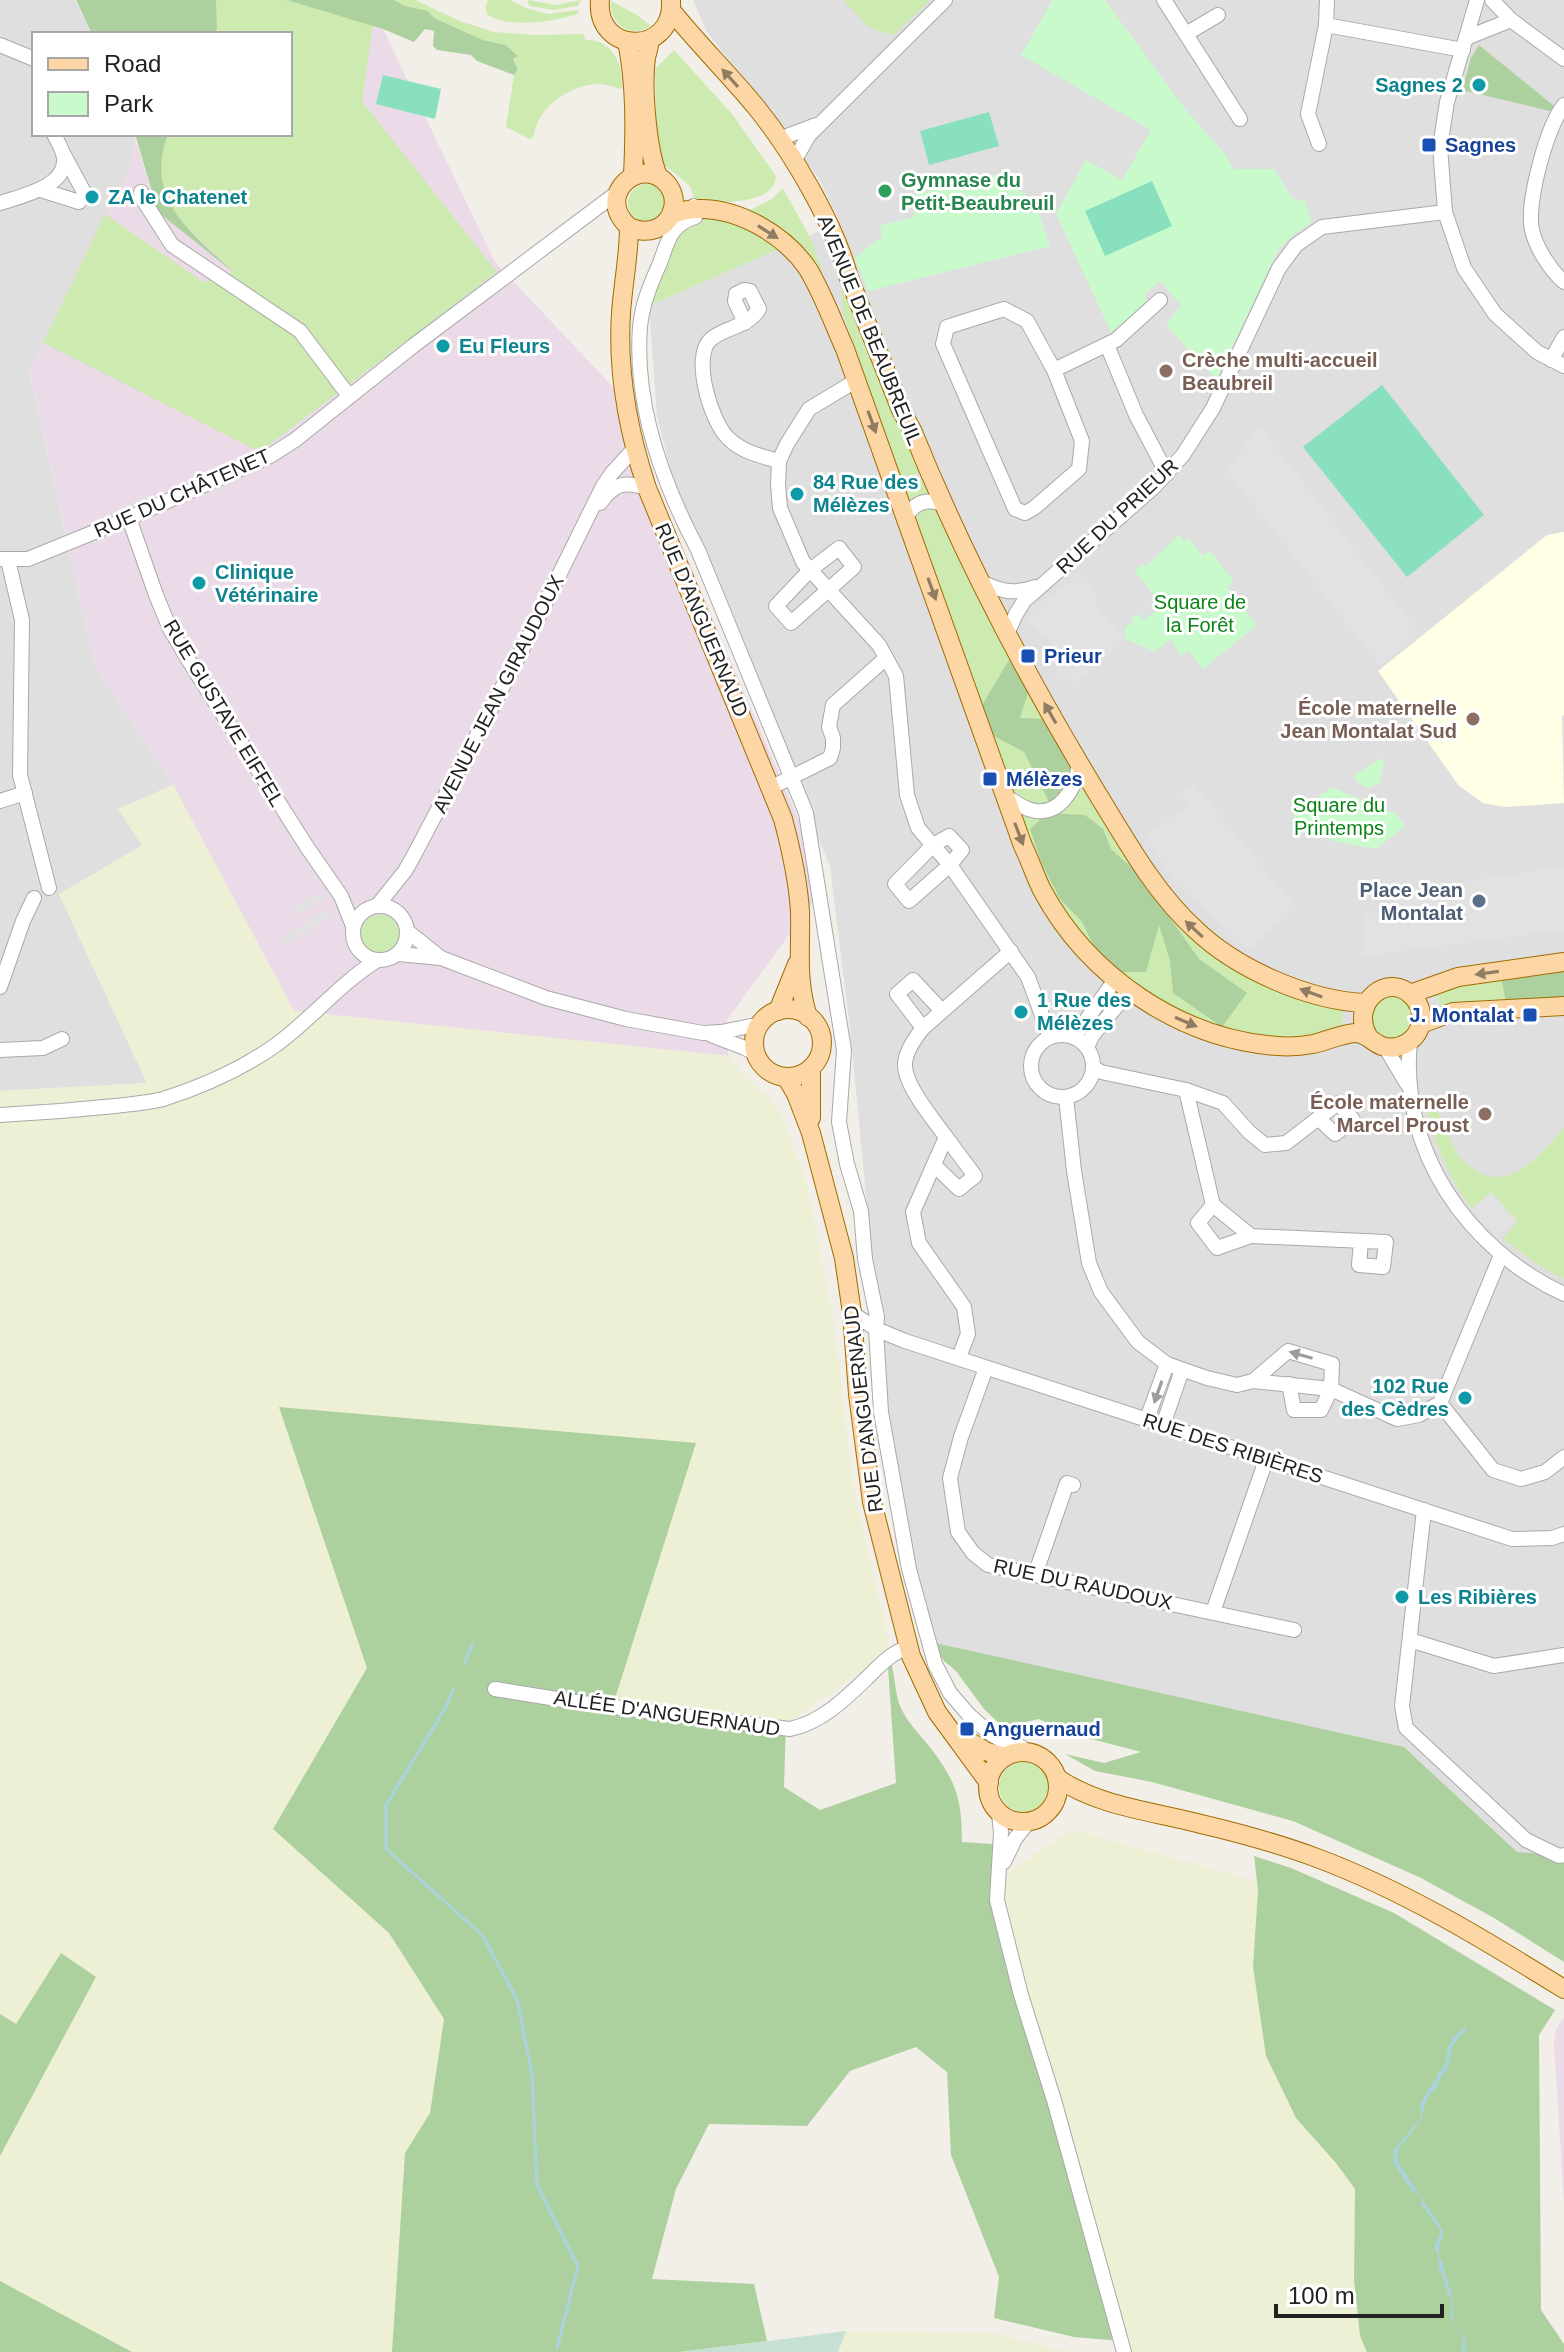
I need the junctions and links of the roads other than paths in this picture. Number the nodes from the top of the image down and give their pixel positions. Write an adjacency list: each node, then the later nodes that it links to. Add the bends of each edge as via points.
1 (600, 0): 13 (main road, via 606,28)
2 (945, 0): 20 (street)
3 (1164, 0): 11 (street)
4 (1327, 0): 10 (street)
5 (1477, 0): 14 (street)
6 (1492, 0): 9 (street)
7 (671, 5): 12 (main road, via 664,28); 22 (main road, AVENUE DE BEAUBREUIL, one-way to 7, via 688,33)
8 (1218, 15): 11 (street)
9 (1511, 20): 14 (street); 16 (street)
10 (1326, 25): 14 (street); 23 (street, via 1308,114)
11 (1186, 34): 19 (street)
12 (649, 40): 13 (main road); 27 (main road, via 646,108)
13 (627, 41): 26 (main road)
14 (1464, 44): 33 (street, via 1439,153)
15 (0, 45): 17 (street)
16 (1562, 51)
17 (32, 58)
18 (1564, 105): 39 (street, via 1552,127 1532,203 1532,230)
19 (1240, 119)
20 (820, 123): 22 (street); 25 (street)
21 (55, 136): 24 (street)
22 (779, 139): 25 (main road, AVENUE DE BEAUBREUIL)
23 (1319, 144)
24 (64, 155): 28 (street, via 58,177); 28 (street, via 85,194 79,202)
25 (793, 163): 52 (main road, AVENUE DE BEAUBREUIL, via 844,259)
26 (633, 176): 27 (main road); 30 (main road)
27 (658, 176): 34 (main road, via 672,192)
28 (41, 190): 31 (street)
29 (141, 192): 47 (street, via 172,245 300,331)
30 (618, 192): 35 (street, RUE DU CHÂTENET); 36 (main road, RUE D'ANGUERNAUD, via 616,207)
31 (0, 203)
32 (694, 206): 34 (main road, AVENUE DE BEAUBREUIL); 46 (main road, AVENUE DE BEAUBREUIL, one-way to 46, via 742,218 787,245 818,288); 64 (street, via 695,217 673,230 646,297 640,327 642,392 678,512)
33 (1445, 212): 44 (street, via 1464,268 1495,314 1537,352); 50 (street, RUE DU PRIEUR, via 1322,227 1296,245 1279,268 1203,425)
34 (672, 214): 37 (main road, RUE D'ANGUERNAUD)
35 (579, 221): 36 (street, RUE DU CHÂTENET, via 604,214); 47 (street, RUE DU CHÂTENET)
36 (624, 221): 37 (main road, via 637,230); 38 (main road, RUE D'ANGUERNAUD)
37 (654, 230): 38 (main road, RUE D'ANGUERNAUD)
38 (627, 276): 48 (main road, RUE D'ANGUERNAUD, via 621,312 622,391)
39 (1564, 282)
40 (1160, 300): 43 (street)
41 (745, 323): 49 (street, via 710,339 703,354 705,389 714,419 727,438 747,452)
42 (1564, 337): 44 (street)
43 (1107, 345): 45 (street); 50 (street)
44 (1560, 364)
45 (1054, 370): 45 (street, via 1027,321 1004,309 947,327 943,344 1015,509 1025,513 1079,469 1082,441)
46 (857, 380): 49 (street, via 809,409); 54 (main road, AVENUE DE BEAUBREUIL, one-way to 54)
47 (349, 396): 55 (street, RUE DU CHÂTENET, via 270,456)
48 (634, 449): 51 (main road, RUE D'ANGUERNAUD); 53 (street, AVENUE JEAN GIRAUDOUX, via 603,486)
49 (779, 461): 57 (street, via 780,508)
50 (1167, 474): 59 (street, RUE DU PRIEUR)
51 (647, 488): 53 (street, AVENUE JEAN GIRAUDOUX, via 619,485); 65 (main road, RUE D'ANGUERNAUD)
52 (943, 504): 54 (street, via 918,502); 58 (main road, AVENUE DE BEAUBREUIL)
53 (590, 516): 71 (street, AVENUE JEAN GIRAUDOUX)
54 (906, 516): 67 (main road, AVENUE DE BEAUBREUIL, one-way to 67)
55 (129, 518): 56 (street, RUE DU CHÂTENET, via 28,559); 73 (street, RUE GUSTAVE EIFFEL, via 170,629)
56 (4, 560): 66 (street, via 22,620 20,775)
57 (810, 570): 60 (street); 60 (street, via 839,548 854,567); 60 (street, via 776,606 791,623)
58 (979, 581): 59 (street, RUE DU PRIEUR, via 1020,592); 61 (main road, AVENUE DE BEAUBREUIL)
59 (1042, 584): 61 (street, RUE DU PRIEUR, via 1024,601)
60 (829, 590): 62 (street)
61 (1007, 634): 63 (main road, AVENUE DE BEAUBREUIL, one-way to 61)
62 (886, 658): 64 (street, via 833,705 830,758); 69 (street, via 896,676 907,795 918,828)
63 (1079, 764): 67 (street, via 1068,798 1052,809 1031,810); 91 (main road, AVENUE DE BEAUBREUIL, one-way to 63, via 1335,1000 1278,981 1205,939 1159,889)
64 (791, 778): 65 (street); 126 (street, via 810,832 844,1050 839,1122 861,1211)
65 (772, 787): 85 (main road, RUE D'ANGUERNAUD, via 793,855)
66 (25, 793): 68 (street); 72 (street)
67 (1005, 796): 88 (main road, AVENUE DE BEAUBREUIL, one-way to 88, via 1043,891 1074,936)
68 (0, 801)
69 (933, 845): 70 (street); 70 (street, via 895,884 909,901)
70 (950, 865): 80 (street)
71 (405, 871): 75 (street, AVENUE JEAN GIRAUDOUX); 76 (street, AVENUE JEAN GIRAUDOUX)
72 (49, 888)
73 (341, 896): 75 (street); 77 (street, RUE GUSTAVE EIFFEL)
74 (34, 898): 84 (street)
75 (374, 907): 76 (street, via 391,908); 77 (street, via 358,916)
76 (401, 917): 78 (street)
77 (353, 926): 79 (street)
78 (407, 931): 81 (street); 82 (street)
79 (355, 946): 83 (street); 87 (street)
80 (1011, 951): 94 (street); 101 (street, via 1028,977)
81 (398, 954): 82 (street); 83 (street)
82 (441, 958): 99 (street, via 561,1003)
83 (376, 961): 87 (street)
84 (4, 962): 89 (street)
85 (798, 962): 93 (main road, RUE D'ANGUERNAUD); 95 (main road, RUE D'ANGUERNAUD)
86 (1564, 962): 90 (main road, AVENUE DE BEAUBREUIL, one-way to 90, via 1458,977)
87 (349, 979): 115 (street, via 272,1048 222,1076 163,1099)
88 (1122, 986): 100 (main road, AVENUE DE BEAUBREUIL, one-way to 100, via 1168,1015 1214,1034 1274,1046 1314,1044 1357,1033); 102 (street); 105 (street)
89 (0, 987)
90 (1410, 994): 91 (main road, AVENUE DE BEAUBREUIL, via 1387,988); 97 (main road, via 1420,1007)
91 (1366, 1003): 100 (main road, via 1362,1020)
92 (1564, 1006): 97 (main road, via 1453,1012)
93 (778, 1011): 95 (main road, via 795,1010); 96 (main road)
94 (942, 1011): 98 (street); 98 (street, via 913,980 897,994)
95 (808, 1017): 109 (main road, RUE D'ANGUERNAUD, via 821,1040)
96 (760, 1024): 99 (street); 108 (main road, via 754,1038)
97 (1421, 1024): 104 (main road)
98 (923, 1028): 118 (street, via 904,1064 913,1091)
99 (703, 1033): 108 (street)
100 (1368, 1036): 106 (main road)
101 (1050, 1037): 102 (street); 114 (street, via 1032,1060 1034,1079 1047,1093)
102 (1074, 1037): 105 (street)
103 (62, 1039): 107 (street, via 43,1048)
104 (1410, 1041): 106 (main road); 112 (street)
105 (1087, 1047): 110 (street)
106 (1385, 1047): 112 (street)
107 (0, 1050)
108 (756, 1054): 111 (main road, RUE D'ANGUERNAUD, via 765,1069)
109 (811, 1068): 111 (main road); 117 (main road, RUE D'ANGUERNAUD)
110 (1094, 1068): 113 (street); 114 (street, via 1085,1088)
111 (786, 1077): 117 (main road, RUE D'ANGUERNAUD)
112 (1409, 1088): 123 (street, via 1438,1177 1468,1222)
113 (1186, 1090): 116 (street, via 1223,1103 1265,1145 1286,1143); 120 (street)
114 (1066, 1097): 130 (street, via 1089,1263 1101,1292 1138,1342)
115 (0, 1115)
116 (1318, 1118)
117 (811, 1133): 125 (main road, RUE D'ANGUERNAUD, via 844,1258)
118 (946, 1137): 119 (street); 119 (street, via 975,1176 959,1189)
119 (934, 1165): 129 (street, via 913,1212 919,1243 964,1307 968,1334)
120 (1213, 1205): 121 (street); 121 (street, via 1198,1223 1217,1248)
121 (1251, 1236): 122 (street)
122 (1361, 1241)
123 (1501, 1255): 124 (street); 136 (street)
124 (1564, 1294)
125 (852, 1313): 126 (street, RUE DES RIBIÈRES); 132 (main road, RUE D'ANGUERNAUD)
126 (876, 1329): 127 (street, RUE DES RIBIÈRES); 128 (street)
127 (905, 1341): 128 (street); 129 (street, RUE DES RIBIÈRES)
128 (878, 1355): 132 (street); 152 (street, via 881,1412 909,1569 935,1664 969,1715 992,1735)
129 (959, 1357): 131 (street, RUE DES RIBIÈRES)
130 (1175, 1367): 133 (street, via 1237,1385); 137 (street, one-way to 137); 138 (street)
131 (986, 1368): 137 (street, RUE DES RIBIÈRES); 144 (street, RUE DU RAUDOUX, via 950,1478 958,1532 988,1565)
132 (857, 1377): 148 (main road, RUE D'ANGUERNAUD, via 872,1502)
133 (1253, 1381): 134 (street); 135 (street, one-way to 133, via 1332,1364 1288,1351)
134 (1289, 1384): 135 (street); 135 (street, via 1294,1410 1321,1410)
135 (1331, 1389): 136 (street, via 1397,1419)
136 (1440, 1403): 139 (street, via 1493,1470 1521,1479 1545,1472)
137 (1147, 1419): 138 (street, RUE DES RIBIÈRES)
138 (1163, 1425): 140 (street, RUE DES RIBIÈRES)
139 (1564, 1457)
140 (1266, 1460): 142 (street, RUE DES RIBIÈRES); 145 (street)
141 (1073, 1485): 144 (street, via 1067,1483)
142 (1424, 1510): 143 (street, RUE DES RIBIÈRES, via 1512,1539); 147 (street)
143 (1564, 1534)
144 (1035, 1575): 145 (street, RUE DU RAUDOUX)
145 (1213, 1612): 146 (street, RUE DU RAUDOUX)
146 (1294, 1630)
147 (1410, 1640): 149 (street, via 1494,1666); 160 (street, via 1402,1706 1406,1728 1526,1840)
148 (909, 1647): 150 (street, ALLÉE D'ANGUERNAUD, via 884,1661 819,1719 790,1729); 151 (main road, RUE D'ANGUERNAUD)
149 (1564, 1655)
150 (495, 1689)
151 (946, 1723): 153 (main road, RUE D'ANGUERNAUD, via 973,1745); 155 (main road, RUE D'ANGUERNAUD)
152 (1028, 1752): 153 (main road); 154 (main road, via 1047,1761)
153 (1005, 1757): 155 (main road)
154 (1057, 1778): 156 (main road); 157 (main road)
155 (989, 1783): 158 (main road)
156 (1122, 1806): 157 (main road); 162 (main road, via 1316,1858 1411,1900)
157 (1051, 1807): 159 (main road)
158 (999, 1812): 159 (main road); 161 (street)
159 (1029, 1821): 161 (street)
160 (1564, 1855)
161 (1000, 1870): 163 (street, via 997,1900 1021,1995)
162 (1564, 1989)
163 (1124, 2352)

